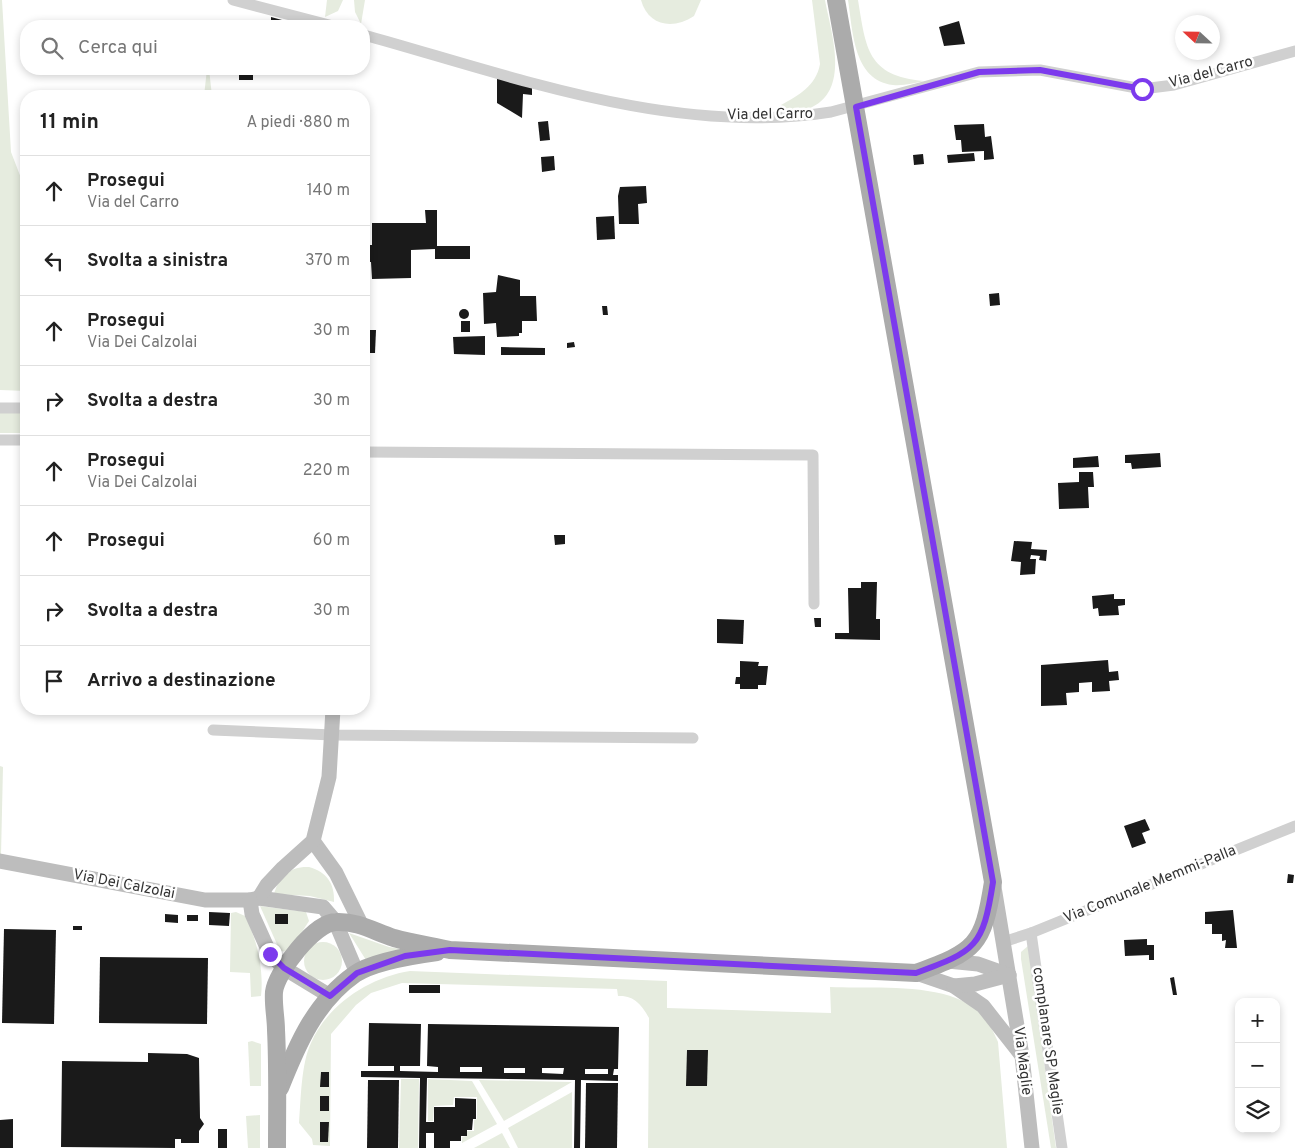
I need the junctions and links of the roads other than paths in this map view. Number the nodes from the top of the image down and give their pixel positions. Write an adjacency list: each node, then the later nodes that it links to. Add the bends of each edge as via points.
1 (233, 0): 3 (street)
2 (836, 0): 6 (main road)
3 (310, 20)
4 (370, 37): 6 (street, Via del Carro, via 577,94 669,111 761,118 806,116)
5 (1295, 52): 6 (street, Via del Carro, via 1174,85 1142,89 1040,70 979,72)
6 (856, 107): 20 (main road)
7 (0, 408): 8 (street)
8 (20, 408)
9 (0, 440): 10 (street)
10 (20, 440)
11 (370, 452): 12 (street, via 813,455)
12 (814, 604)
13 (333, 715): 15 (street)
14 (212, 730): 15 (street)
15 (333, 735): 16 (street); 18 (street, via 328,778)
16 (693, 738)
17 (1295, 826): 24 (street, Via Comunale Memmi-Palla)
18 (313, 841): 21 (street); 23 (street, via 336,874)
19 (0, 861): 21 (street, Via Dei Calzolai, via 205,900)
20 (993, 882): 25 (street, Via Maglie); 27 (main road, via 986,923 970,949)
21 (254, 899): 22 (street, Via Dei Calzolai, via 323,907); 28 (street, via 252,914 270,954)
22 (335, 921): 23 (main road); 28 (main road, via 323,925 308,938); 29 (street)
23 (360, 924): 26 (main road, via 394,938)
24 (1031, 933): 25 (street, Via Comunale Memmi-Palla); 38 (street, complanare SP Maglie)
25 (1003, 942): 31 (street, Via Maglie)
26 (450, 950): 29 (main road, via 405,956); 30 (main road)
27 (948, 961): 30 (main road); 31 (street, via 978,964)
28 (284, 968): 33 (street); 35 (main road, via 277,978 274,992)
29 (357, 973): 33 (main road)
30 (916, 973): 32 (street)
31 (1009, 975): 32 (street); 34 (street, Via Maglie)
32 (954, 986): 34 (street, via 983,1006)
33 (330, 996): 35 (main road, via 300,1038)
34 (1022, 1056): 37 (street, Via Maglie)
35 (278, 1095): 36 (main road)
36 (277, 1148)
37 (1032, 1148)
38 (1062, 1148)

